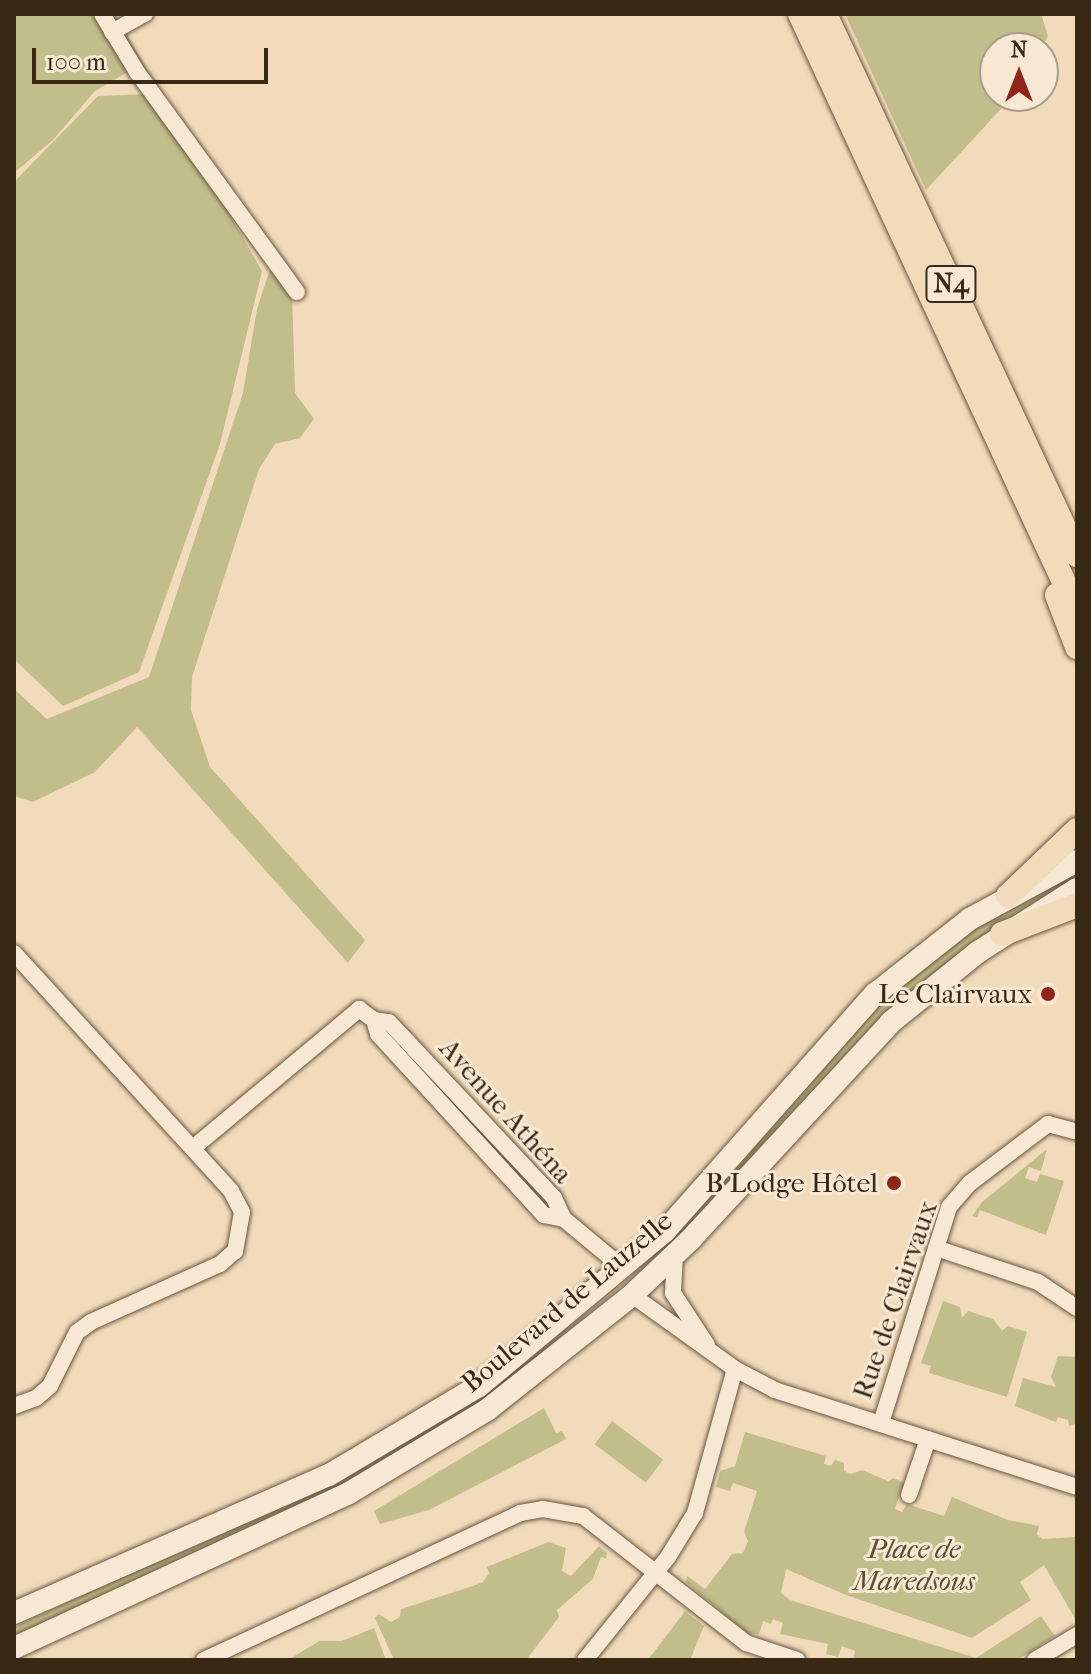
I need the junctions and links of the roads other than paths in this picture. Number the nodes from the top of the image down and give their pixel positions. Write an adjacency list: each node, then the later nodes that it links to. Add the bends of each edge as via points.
1 (102, 14): 5 (street)
2 (145, 14): 5 (street)
3 (800, 14): 7 (main road, N4)
4 (825, 14): 8 (main road, N4)
5 (112, 32): 6 (street)
6 (297, 292)
7 (1043, 535): 9 (main road, N4); 10 (main road, via 1043,563)
8 (1077, 555)
9 (1077, 610)
10 (1077, 647)
11 (1077, 830): 14 (main road)
12 (1077, 861): 14 (main road, Boulevard de Lauzelle)
13 (1077, 889): 16 (main road, Boulevard de Lauzelle)
14 (1008, 896): 22 (main road, Boulevard de Lauzelle, via 926,951 875,994 694,1202)
15 (1077, 905): 16 (main road)
16 (1002, 934): 21 (main road, Boulevard de Lauzelle, via 942,978 868,1044 756,1173)
17 (14, 953): 19 (street)
18 (1077, 1132): 20 (street, Rue de Clairvaux, via 1048,1124 970,1183 949,1207)
19 (193, 1148): 22 (street, Avenue Athéna, via 359,1009 374,1020 389,1022 554,1198 564,1219); 27 (street, via 242,1212 235,1251 220,1264 91,1322 77,1332 50,1386)
20 (936, 1248): 24 (street, via 1038,1282); 28 (street, Rue de Clairvaux)
21 (675, 1254): 23 (main road, Boulevard de Lauzelle); 25 (street, via 673,1293)
22 (631, 1263): 23 (main road); 33 (main road, Boulevard de Lauzelle, via 479,1386 365,1457)
23 (632, 1295): 25 (street); 35 (main road, Boulevard de Lauzelle, via 510,1393 382,1476)
24 (1077, 1308)
25 (713, 1352): 26 (street)
26 (735, 1369): 28 (street, via 775,1390); 32 (street, via 695,1513)
27 (14, 1406)
28 (881, 1423): 29 (street)
29 (928, 1439): 30 (street); 31 (street)
30 (1077, 1487)
31 (909, 1495)
32 (654, 1572): 36 (street, via 583,1516 543,1509 520,1513); 37 (street); 38 (street, via 746,1643)
33 (14, 1613)
34 (1077, 1635): 39 (street)
35 (14, 1648)
36 (204, 1660)
37 (585, 1660)
38 (797, 1660)
39 (1035, 1660)

